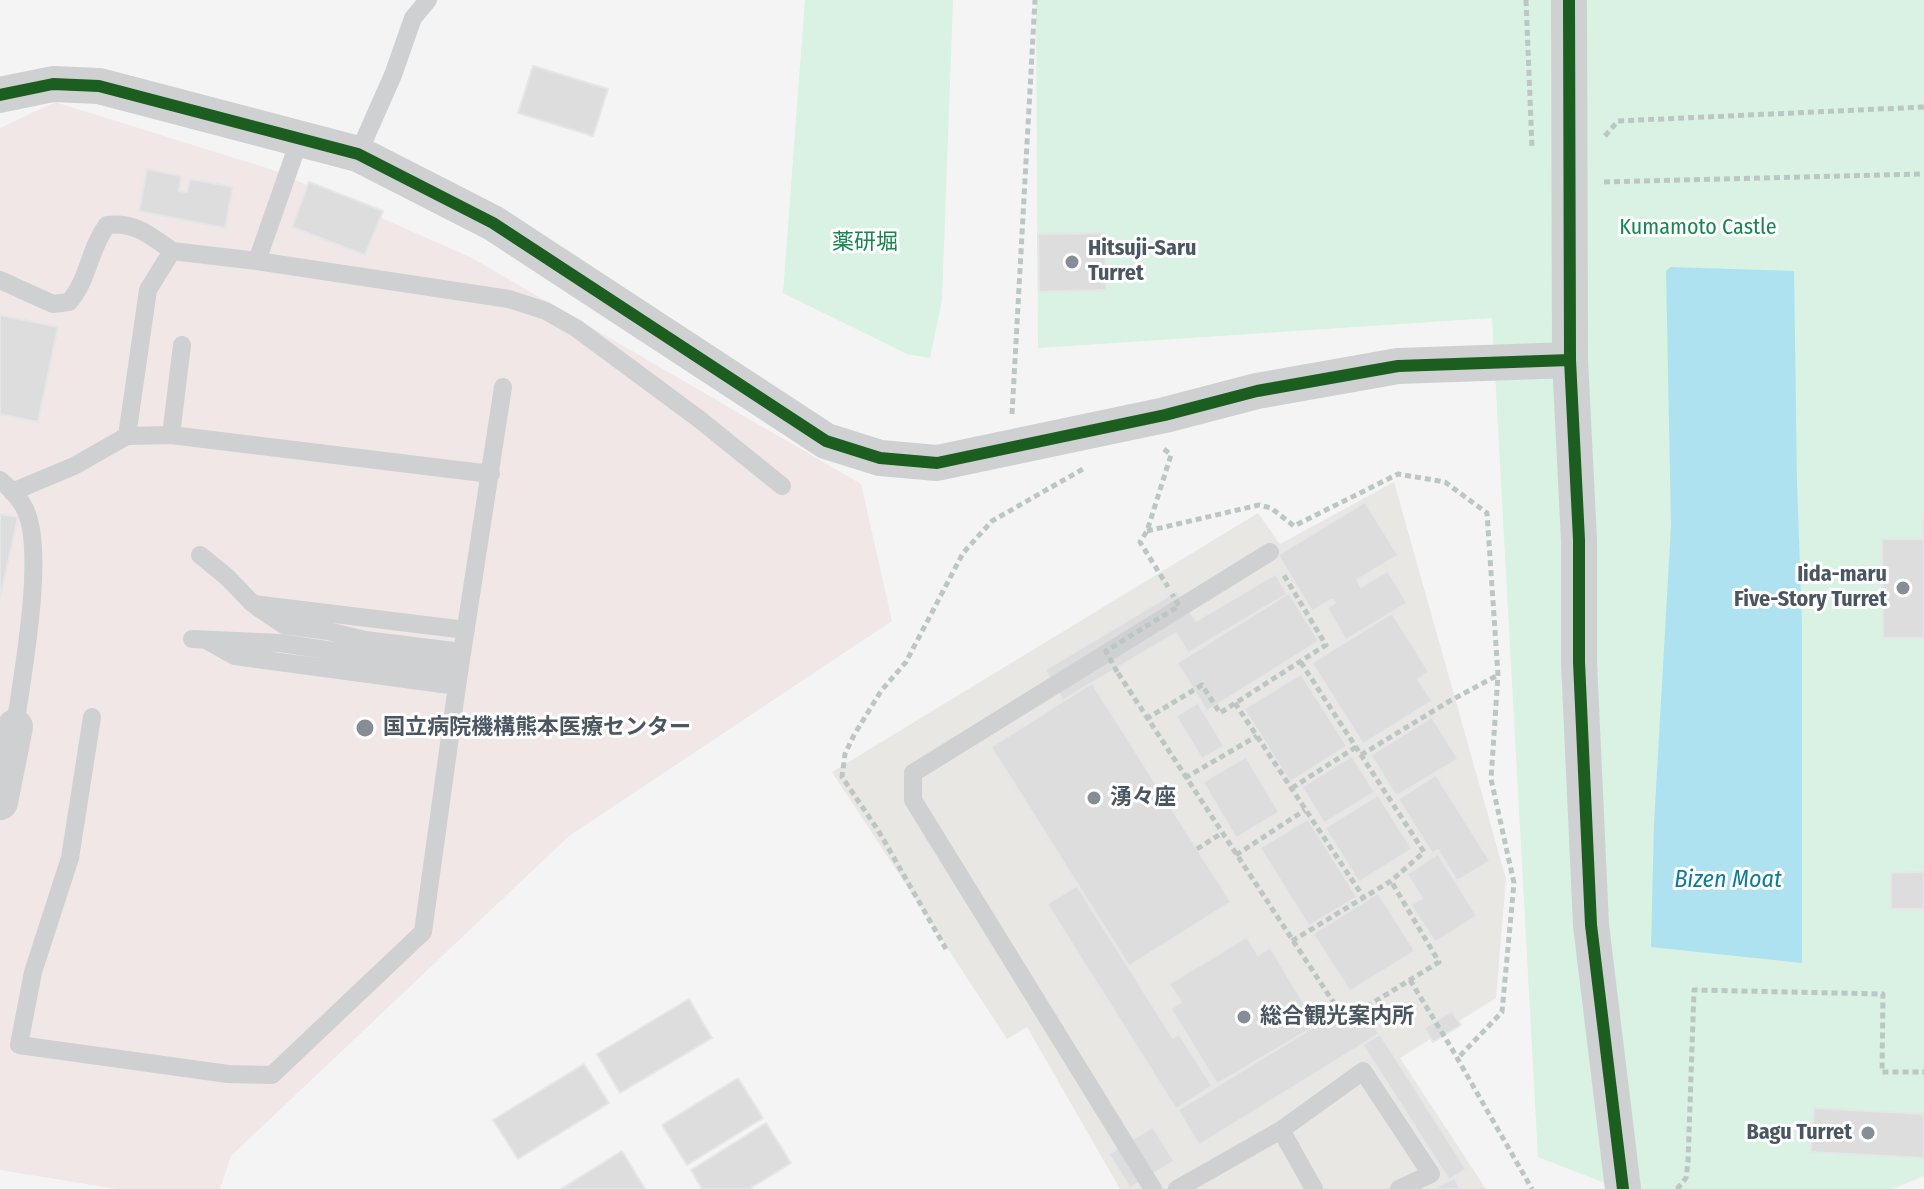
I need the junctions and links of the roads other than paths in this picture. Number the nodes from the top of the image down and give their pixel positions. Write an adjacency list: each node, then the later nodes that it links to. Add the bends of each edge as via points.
1 (428, 0): 3 (lane)
2 (1569, 0): 11 (street)
3 (411, 9): 6 (lane, via 393,75)
4 (0, 95): 5 (street, via 53,84 99,86)
5 (300, 138): 6 (street); 8 (lane)
6 (358, 154): 11 (street, via 493,223 826,441 880,458 937,463 1257,391 1398,366)
7 (172, 251): 8 (lane); 9 (lane, via 125,223 107,225 96,239 81,289 69,302 53,304); 14 (lane, via 148,290)
8 (257, 261): 17 (lane, via 509,299 546,311 699,419)
9 (0, 280)
10 (182, 345): 13 (lane)
11 (1570, 360): 32 (street, via 1591,925)
12 (503, 387): 15 (lane)
13 (171, 435): 14 (lane); 15 (lane)
14 (127, 436): 16 (lane, via 74,466)
15 (491, 474): 21 (lane)
16 (6, 486): 25 (lane, via 25,508 32,534 32,595)
17 (782, 486)
18 (1270, 552): 28 (lane, via 913,773 913,800)
19 (200, 555): 20 (lane)
20 (253, 604): 21 (lane); 23 (lane, via 284,625 365,640)
21 (466, 630): 23 (lane)
22 (198, 639): 23 (lane, via 235,656)
23 (460, 669): 24 (lane, via 423,932 272,1075 228,1074 19,1045 41,943 70,858)
24 (92, 717)
25 (15, 727): 26 (street)
26 (0, 802)
27 (1281, 1130): 29 (lane); 30 (lane); 31 (lane, via 1363,1071 1431,1174)
28 (1153, 1189)
29 (1177, 1189)
30 (1314, 1189)
31 (1399, 1189)
32 (1623, 1189)

